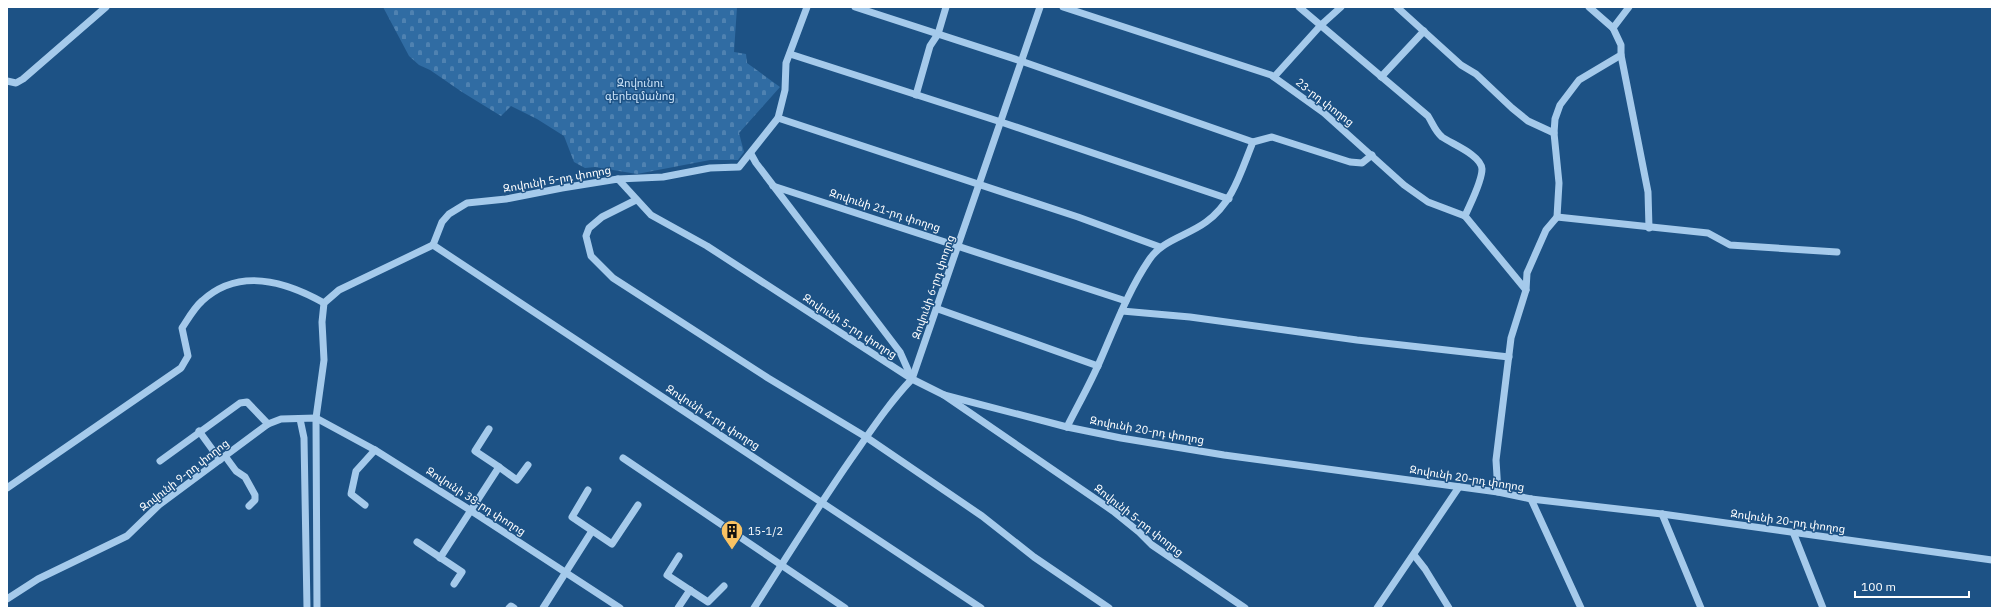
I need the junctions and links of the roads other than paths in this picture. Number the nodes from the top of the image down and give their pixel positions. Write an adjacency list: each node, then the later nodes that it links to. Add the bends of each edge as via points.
1 (106, 7): 21 (street, via 23,79 16,83)
2 (807, 7): 16 (street)
3 (855, 7): 15 (street)
4 (946, 7): 15 (street)
5 (1040, 7): 18 (street, Զովունի 6-րդ փողոց)
6 (1063, 7): 19 (street, 23-րդ փողոց)
7 (1299, 7): 12 (street)
8 (1341, 7): 12 (street)
9 (1397, 7): 14 (street)
10 (1589, 7): 13 (street)
11 (1629, 7): 13 (street)
12 (1321, 25): 19 (street); 20 (street)
13 (1613, 28): 17 (street, via 1621,45)
14 (1424, 31): 20 (street); 25 (street, via 1528,121)
15 (938, 34): 18 (street); 22 (street, via 930,46)
16 (790, 54): 22 (street); 23 (street, via 786,64 785,90)
17 (1621, 55): 25 (street, via 1579,80 1560,105); 36 (street, via 1648,192)
18 (1021, 61): 24 (street, Զովունի 6-րդ փողոց); 26 (street)
19 (1274, 77): 28 (street, 23-րդ փողոց, via 1324,113)
20 (1381, 77): 34 (street, via 1428,116 1433,127 1442,136 1464,149 1480,163 1480,179)
21 (7, 81)
22 (916, 95): 24 (street)
23 (778, 118): 27 (street); 30 (street)
24 (1001, 122): 30 (street, Զովունի 6-րդ փողոց); 32 (street)
25 (1554, 133): 35 (street, via 1559,183)
26 (1253, 142): 28 (street, via 1272,137 1356,163 1362,163); 32 (street)
27 (751, 154): 29 (street, via 739,167 710,168 663,177); 31 (street)
28 (1372, 155): 34 (street, 23-րդ փողոց, via 1404,185 1428,202)
29 (618, 179): 33 (street, Զովունի 5-րդ փողոց); 37 (street, Զովունի 5-րդ փողոց, via 506,199 467,203 448,214)
30 (980, 184): 38 (street, Զովունի 6-րդ փողոց); 39 (street)
31 (773, 186): 38 (street, Զովունի 21-րդ փողոց); 48 (street, via 900,352)
32 (1229, 199): 39 (street, via 1206,223)
33 (636, 200): 48 (street, Զովունի 5-րդ փողոց, via 651,215 707,246); 56 (street, via 602,217 589,228 586,236 587,245 595,261 613,278 642,297)
34 (1465, 216): 41 (street, 23-րդ փողոց)
35 (1557, 217): 36 (street); 41 (street, via 1546,230 1530,266)
36 (1649, 228): 40 (street, via 1708,233 1730,244 1746,247)
37 (433, 245): 43 (street, via 339,290); 68 (street, Զովունի 4-րդ փողոց)
38 (960, 246): 42 (street, Զովունի 21-րդ փողոց); 44 (street, Զովունի 6-րդ փողոց)
39 (1160, 247): 42 (street, via 1149,260)
40 (1837, 252)
41 (1526, 290): 46 (street, via 1511,338)
42 (1126, 301): 45 (street)
43 (324, 303): 50 (street, via 324,360); 64 (street, via 286,284 253,280 224,285 201,301 182,328 188,356 181,368)
44 (938, 309): 47 (street); 48 (street, Զովունի 6-րդ փողոց)
45 (1122, 311): 46 (street, via 1190,317); 47 (street)
46 (1509, 357): 66 (street, via 1496,460)
47 (1098, 366): 53 (street)
48 (912, 379): 49 (street, Զովունի 5-րդ փողոց); 56 (street, Զովունի 6-րդ փողոց)
49 (944, 395): 53 (street, Զովունի 20-րդ փողոց); 98 (street, Զովունի 5-րդ փողոց, via 1112,511 1152,546)
50 (316, 418): 51 (street, Զովունի 9-րդ փողոց); 57 (street, Զովունի 38-րդ փողոց); 88 (street)
51 (300, 419): 52 (street, Զովունի 9-րդ փողոց, via 281,419); 87 (street, via 304,438)
52 (268, 424): 55 (street, via 247,402 240,403); 58 (street, Զովունի 9-րդ փողոց)
53 (1067, 427): 63 (street, Զովունի 20-րդ փողոց, via 1224,455)
54 (489, 428): 62 (street, via 475,451)
55 (199, 431): 58 (street); 60 (street)
56 (866, 437): 68 (street, Զովունի 6-րդ փողոց); 97 (street, via 982,516 1034,557)
57 (375, 450): 71 (street, via 356,471 351,494); 72 (street, Զովունի 38-րդ փողոց)
58 (223, 458): 70 (street, via 245,477 255,495); 86 (street, Զովունի 9-րդ փողոց, via 159,505 127,536 38,579)
59 (623, 458): 81 (street)
60 (160, 461)
61 (528, 465): 62 (street, via 517,480)
62 (498, 467): 72 (street)
63 (1459, 487): 66 (street, Զովունի 20-րդ փողոց); 77 (street)
64 (7, 488)
65 (588, 490): 74 (street, via 572,517)
66 (1498, 492): 67 (street, Զովունի 20-րդ փողոց)
67 (1531, 499): 73 (street, Զովունի 20-րդ փողոց); 101 (street)
68 (822, 502): 81 (street, Զովունի 6-րդ փողոց); 96 (street, Զովունի 4-րդ փողոց)
69 (638, 505): 74 (street, via 612,544)
70 (248, 506)
71 (365, 506)
72 (470, 510): 79 (street); 82 (street, Զովունի 38-րդ փողոց)
73 (1662, 514): 75 (street, Զովունի 20-րդ փողոց); 102 (street)
74 (592, 530): 82 (street)
75 (1793, 532): 80 (street, Զովունի 20-րդ փողոց); 103 (street)
76 (417, 542): 79 (street)
77 (1414, 555): 99 (street); 100 (street, via 1425,568)
78 (679, 556): 85 (street, via 667,575)
79 (440, 558): 83 (street, via 462,572)
80 (1992, 560)
81 (781, 566): 94 (street, Զովունի 6-րդ փողոց); 95 (street)
82 (566, 574): 91 (street); 92 (street, Զովունի 38-րդ փողոց)
83 (454, 584)
84 (724, 586): 85 (street, via 708,602)
85 (690, 590): 93 (street)
86 (7, 599)
87 (307, 608)
88 (317, 608)
89 (509, 608): 90 (street)
90 (514, 608)
91 (543, 608)
92 (620, 608)
93 (678, 608)
94 (754, 608)
95 (845, 608)
96 (981, 608)
97 (1109, 608)
98 (1245, 608)
99 (1377, 608)
100 (1449, 608)
101 (1581, 608)
102 (1701, 608)
103 (1823, 608)

